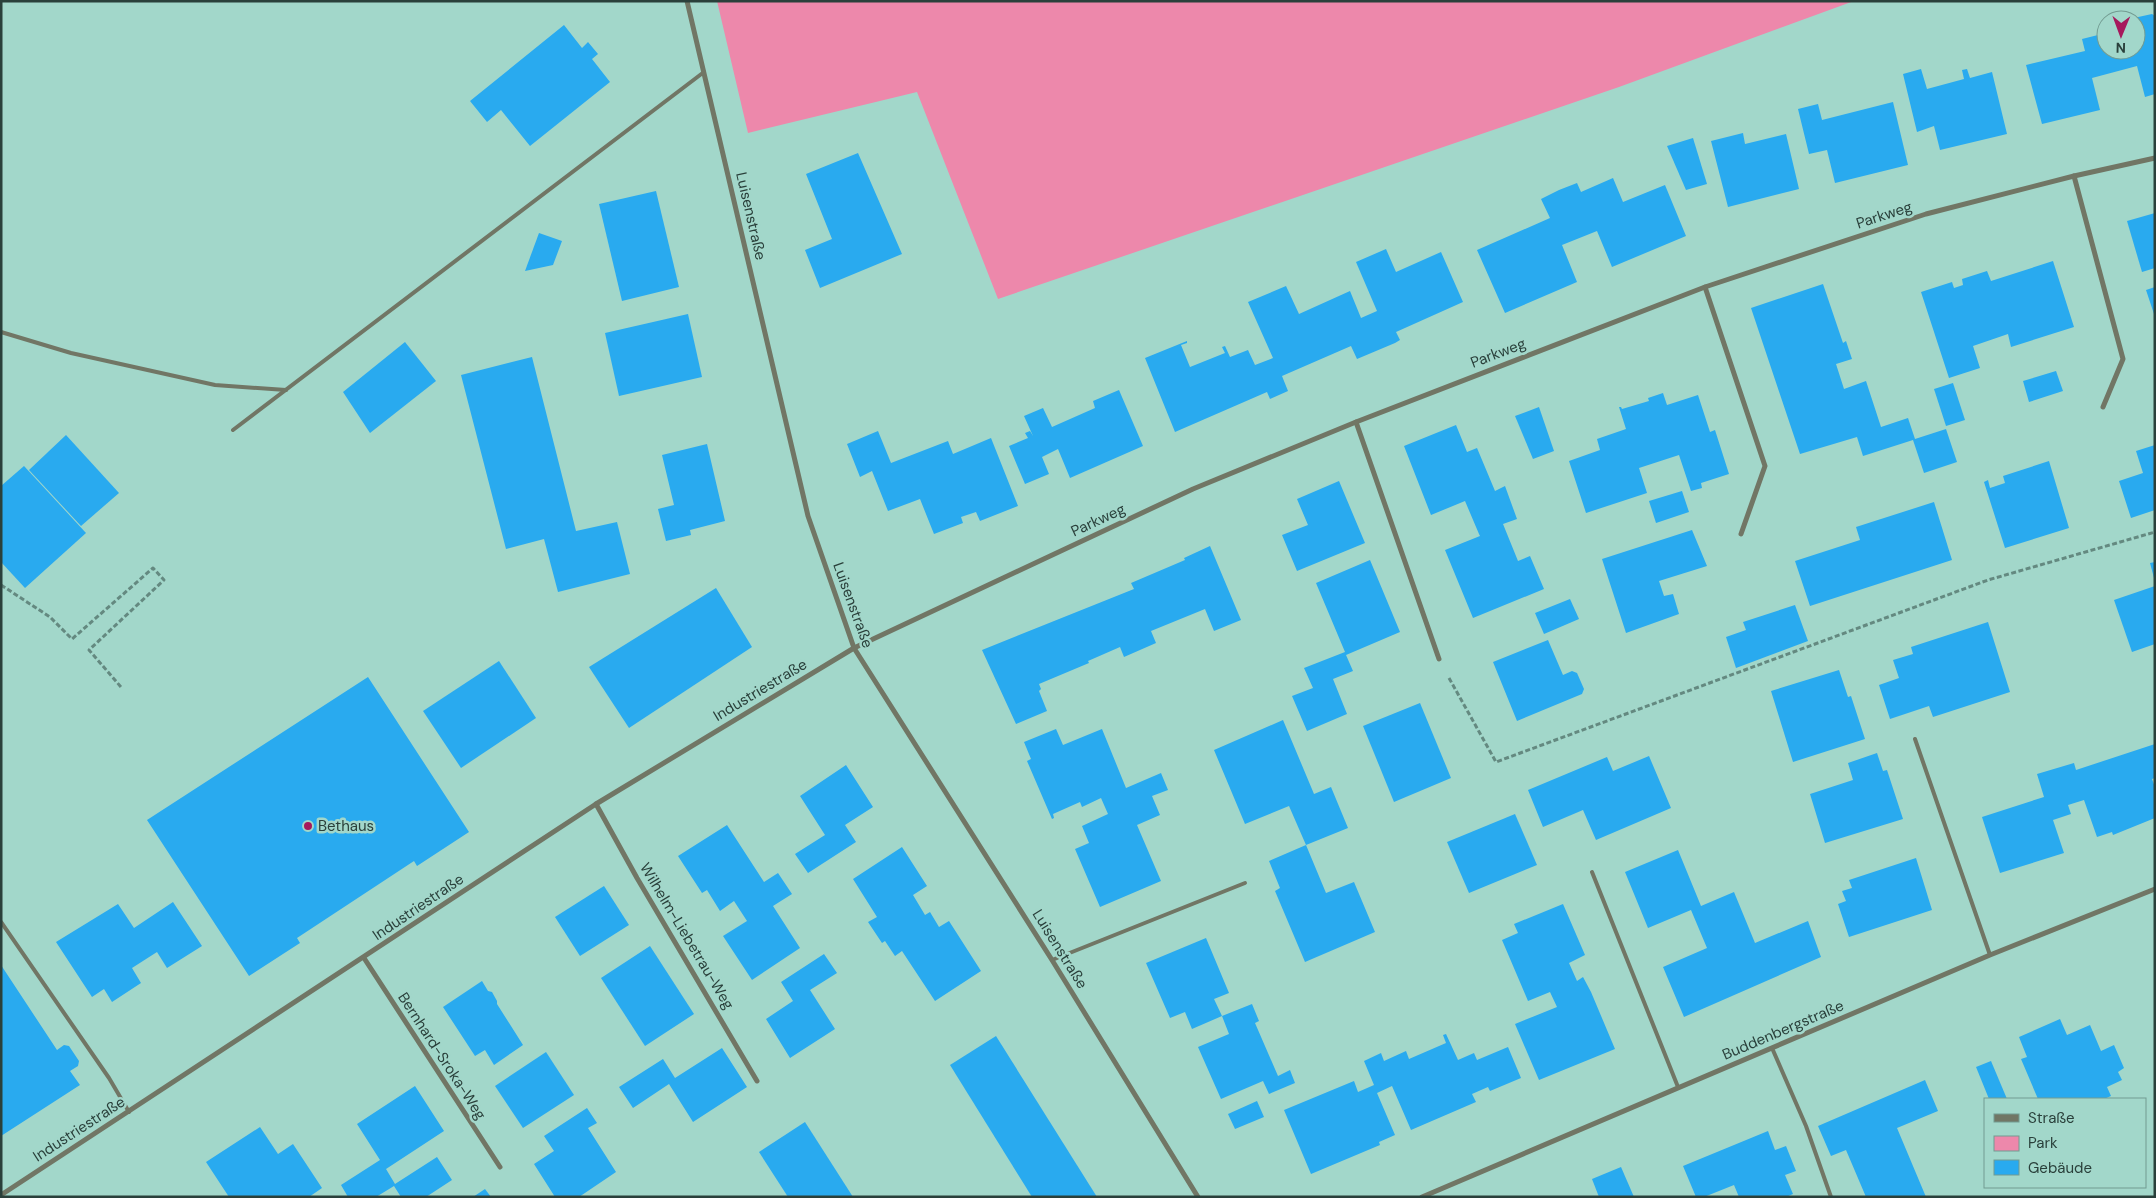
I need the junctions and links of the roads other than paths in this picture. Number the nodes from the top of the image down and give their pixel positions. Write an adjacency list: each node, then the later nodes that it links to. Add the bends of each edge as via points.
1 (687, 1): 2 (street, Luisenstraße)
2 (704, 72): 7 (lane); 12 (street, Luisenstraße, via 808,516)
3 (2155, 158): 4 (street, Parkweg)
4 (2074, 176): 5 (street, Parkweg, via 1926,214); 8 (street, via 2123,359)
5 (1705, 287): 9 (street, Parkweg); 11 (street, via 1765,466)
6 (1, 332): 7 (lane, via 71,353 215,385)
7 (286, 390): 10 (lane)
8 (2103, 407)
9 (1356, 422): 12 (street, Parkweg, via 1192,489); 13 (street)
10 (233, 430)
11 (1741, 534)
12 (854, 648): 15 (street, Industriestraße); 22 (street, Luisenstraße)
13 (1438, 659)
14 (1915, 739): 20 (lane)
15 (596, 804): 21 (street, Industriestraße); 24 (street, Wilhelm-Liebetrau-Weg)
16 (1592, 872): 25 (lane)
17 (1245, 883): 22 (lane)
18 (2155, 889): 20 (street, Buddenbergstraße)
19 (1, 922): 26 (lane)
20 (1990, 955): 23 (street, Buddenbergstraße)
21 (364, 958): 26 (street, Industriestraße); 27 (street, Bernhard-Sroka-Weg)
22 (1052, 960): 29 (street, Luisenstraße)
23 (1772, 1048): 25 (street, Buddenbergstraße); 31 (lane)
24 (758, 1081)
25 (1678, 1087): 30 (street, Buddenbergstraße)
26 (129, 1112): 28 (street, Industriestraße)
27 (500, 1167)
28 (1, 1195)
29 (1198, 1197)
30 (1422, 1197)
31 (1832, 1197)

